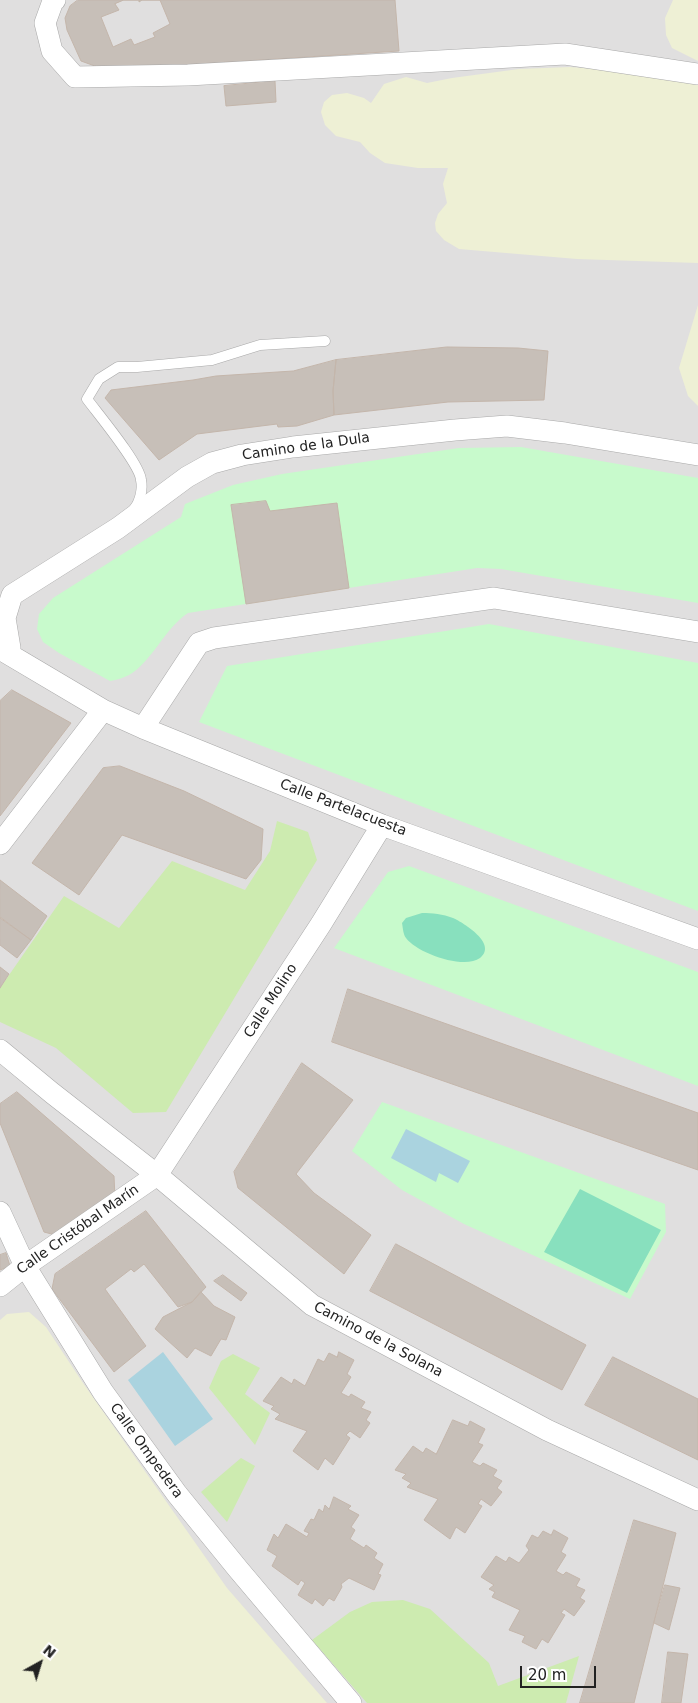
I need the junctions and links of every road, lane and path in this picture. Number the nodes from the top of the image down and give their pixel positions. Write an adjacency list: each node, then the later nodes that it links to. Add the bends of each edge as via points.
1 (53, 0): 2 (street, via 45,23 52,51 75,77 188,75 565,54)
2 (698, 74)
3 (325, 340): 5 (lane, via 260,345 212,360 118,367 99,379 87,399 132,459 142,479 139,502)
4 (698, 455): 5 (street, Camino de la Dula, via 507,426 293,447 212,463 186,477)
5 (118, 528): 7 (street, Camino de la Dula, via 12,595 5,618 10,648)
6 (698, 632): 9 (street, via 494,598 214,638 199,643)
7 (5, 652): 8 (street, Calle Partelacuesta)
8 (103, 710): 9 (street, Calle Partelacuesta); 11 (street)
9 (143, 728): 10 (street, Calle Partelacuesta)
10 (382, 825): 12 (street, Calle Partelacuesta); 14 (street, Calle Molino)
11 (0, 844)
12 (698, 939)
13 (0, 1050): 14 (street, Camino de la Solana)
14 (157, 1175): 16 (street, Calle Cristóbal Marín); 18 (street, Camino de la Solana, via 312,1305 547,1430)
15 (0, 1212): 16 (street, Calle Ompedera)
16 (25, 1266): 17 (street, Calle Cristóbal Marín); 19 (street, Calle Ompedera, via 103,1392 171,1486)
17 (0, 1286)
18 (698, 1500)
19 (351, 1703)

